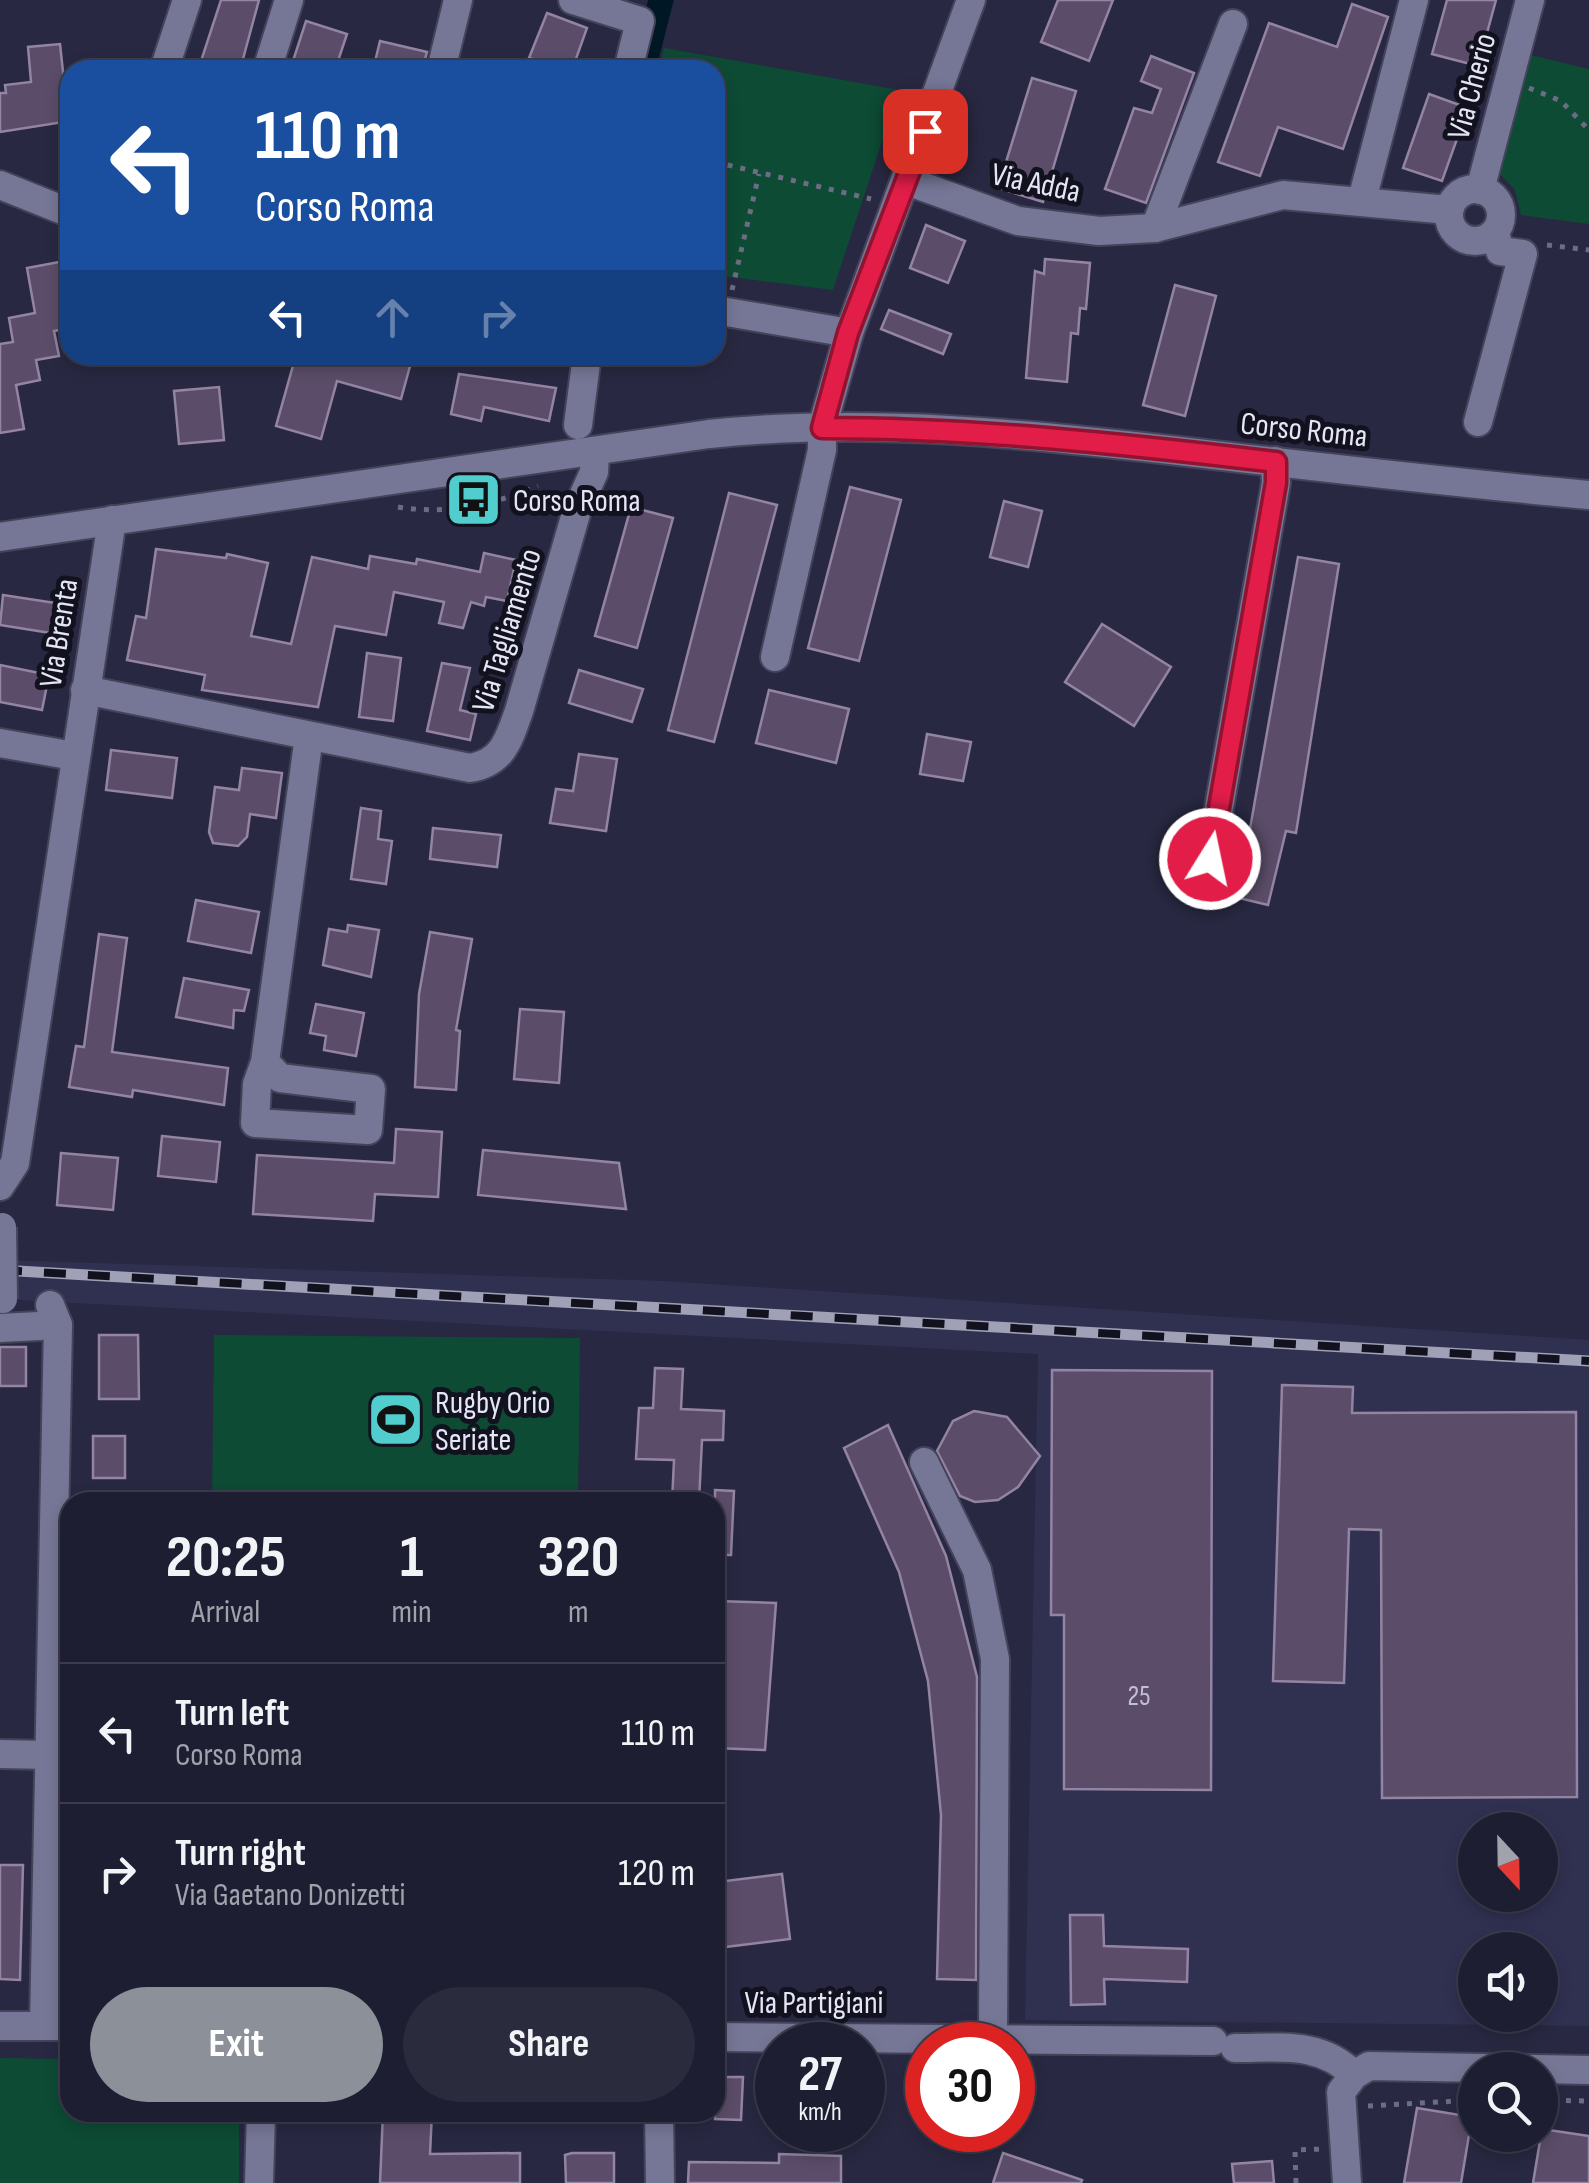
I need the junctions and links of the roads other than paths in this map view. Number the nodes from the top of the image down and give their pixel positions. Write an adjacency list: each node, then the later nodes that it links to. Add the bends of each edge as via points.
1 (187, 0): 9 (street)
2 (289, 0): 10 (street)
3 (458, 0): 11 (street)
4 (573, 0): 12 (street, via 640,21)
5 (971, 0): 13 (street)
6 (1414, 0): 16 (street)
7 (1530, 0): 15 (street, Via Cherio)
8 (1233, 24): 19 (street)
9 (167, 60)
10 (270, 60)
11 (444, 60)
12 (630, 60)
13 (906, 180): 19 (street, Via Adda, via 1018,221 1099,231); 22 (street)
14 (0, 185): 17 (street)
15 (1480, 190): 18 (street, via 1467,190); 20 (street, via 1500,207)
16 (1362, 200): 18 (street, Via Adda); 19 (street, Via Adda, via 1283,196)
17 (60, 209)
18 (1449, 210): 20 (street, via 1457,235 1470,242)
19 (1155, 228)
20 (1495, 233): 24 (street, via 1500,251 1523,254)
21 (725, 312): 22 (street)
22 (848, 333): 26 (street)
23 (586, 365): 25 (street)
24 (1478, 422)
25 (578, 426)
26 (822, 428): 27 (street, Corso Roma); 28 (street, Corso Roma, via 1044,435); 32 (street)
27 (595, 450): 30 (street, Corso Roma); 34 (street, Via Tagliamento, via 548,622 498,757 470,768)
28 (1276, 462): 29 (street, Corso Roma); 37 (street)
29 (1589, 495)
30 (112, 520): 31 (street, Corso Roma); 33 (street, Via Brenta)
31 (0, 537)
32 (775, 656)
33 (85, 690): 34 (street, Via Tagliamento); 36 (street, Via Brenta)
34 (309, 736): 38 (street)
35 (0, 743): 36 (street)
36 (74, 756): 39 (street, Via Brenta, via 15,1163)
37 (1210, 859)
38 (264, 1062)
39 (0, 1186)
40 (2, 1227): 41 (street, bridge)
41 (1, 1313): 44 (street, via 54,1315)
42 (924, 1462): 45 (street, via 977,1570 995,1659)
43 (0, 1754): 44 (street)
44 (49, 1755): 47 (street)
45 (993, 2022)
46 (0, 2026): 47 (street)
47 (57, 2026)
48 (725, 2037): 49 (street, Via Partigiani)
49 (905, 2038)
50 (1035, 2040): 52 (street, Via Partigiani, via 1314,2049)
51 (1589, 2070): 52 (street, via 1386,2064)
52 (1354, 2075): 57 (street, via 1342,2092)
53 (261, 2122): 55 (street)
54 (659, 2122): 56 (street)
55 (259, 2183)
56 (660, 2183)
57 (1347, 2183)

